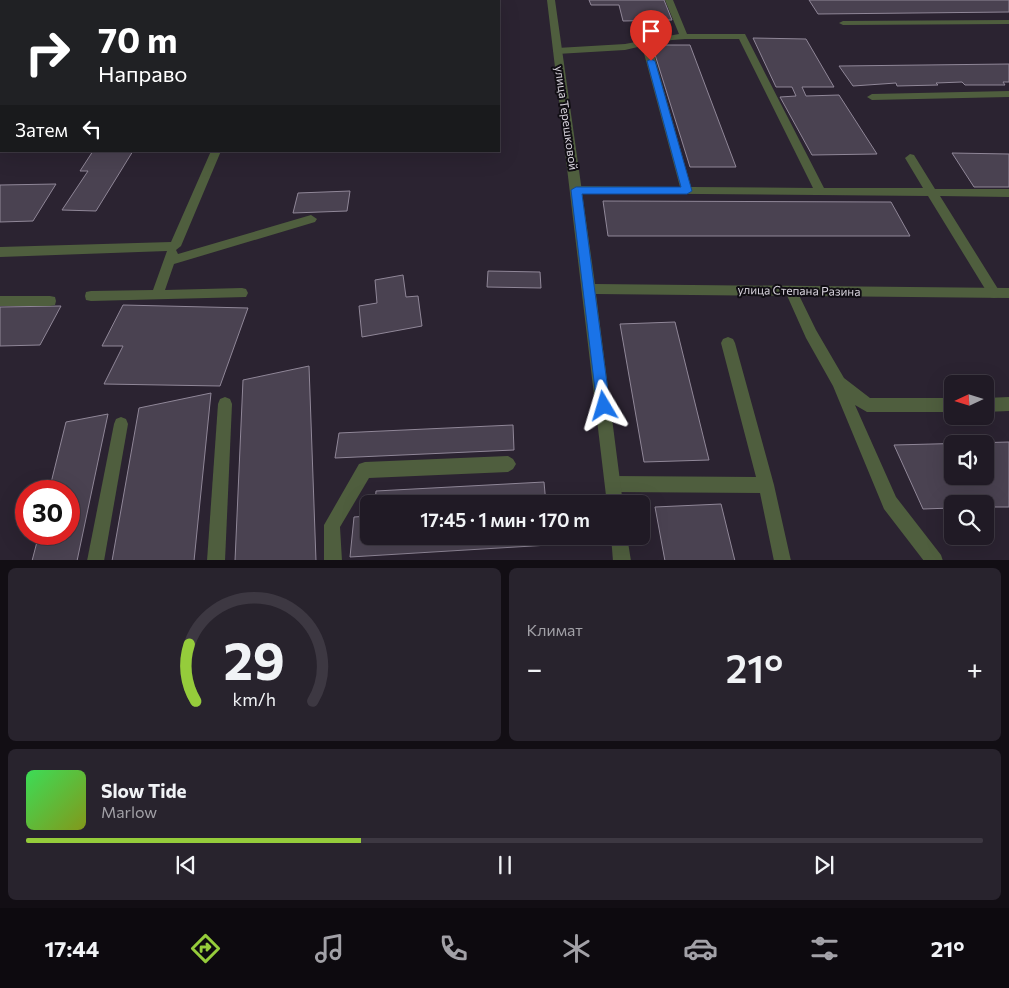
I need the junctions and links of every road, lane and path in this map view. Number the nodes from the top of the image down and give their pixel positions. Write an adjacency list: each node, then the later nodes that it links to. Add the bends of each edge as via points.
1 (550, 0): 7 (street, улица Терешковой)
2 (669, 0): 5 (street)
3 (1009, 22): 4 (street)
4 (843, 24)
5 (684, 37): 6 (street); 14 (street, via 742,36)
6 (646, 43): 7 (street); 13 (street)
7 (557, 51): 12 (street, улица Терешковой)
8 (1009, 94): 9 (street)
9 (872, 97)
10 (216, 152): 18 (street)
11 (910, 158): 15 (street)
12 (576, 190): 13 (street); 21 (street, улица Терешковой)
13 (687, 191): 14 (street)
14 (821, 192): 15 (street)
15 (932, 192): 16 (street); 24 (street)
16 (1009, 193)
17 (311, 219): 20 (street)
18 (175, 246): 19 (street); 20 (street)
19 (0, 252)
20 (169, 262): 26 (street)
21 (589, 289): 22 (street, улица Степана Разина); 38 (street, улица Терешковой)
22 (791, 291): 24 (street, улица Степана Разина); 31 (street)
23 (242, 293): 26 (street)
24 (994, 293): 25 (street, улица Степана Разина)
25 (1009, 293)
26 (157, 295): 27 (street)
27 (91, 296)
28 (0, 301): 29 (street)
29 (50, 301)
30 (728, 344): 39 (street)
31 (839, 384): 34 (street, via 867,405); 47 (street, via 890,502)
32 (225, 404): 43 (street)
33 (1009, 404): 35 (street)
34 (944, 405)
35 (994, 405)
36 (121, 424): 42 (street)
37 (508, 464): 44 (street, via 365,470 332,525)
38 (613, 484): 39 (street); 40 (street, улица Терешковой)
39 (766, 485): 46 (street)
40 (615, 495)
41 (621, 545): 45 (street)
42 (95, 560)
43 (216, 560)
44 (333, 560)
45 (622, 560)
46 (783, 560)
47 (935, 560)

